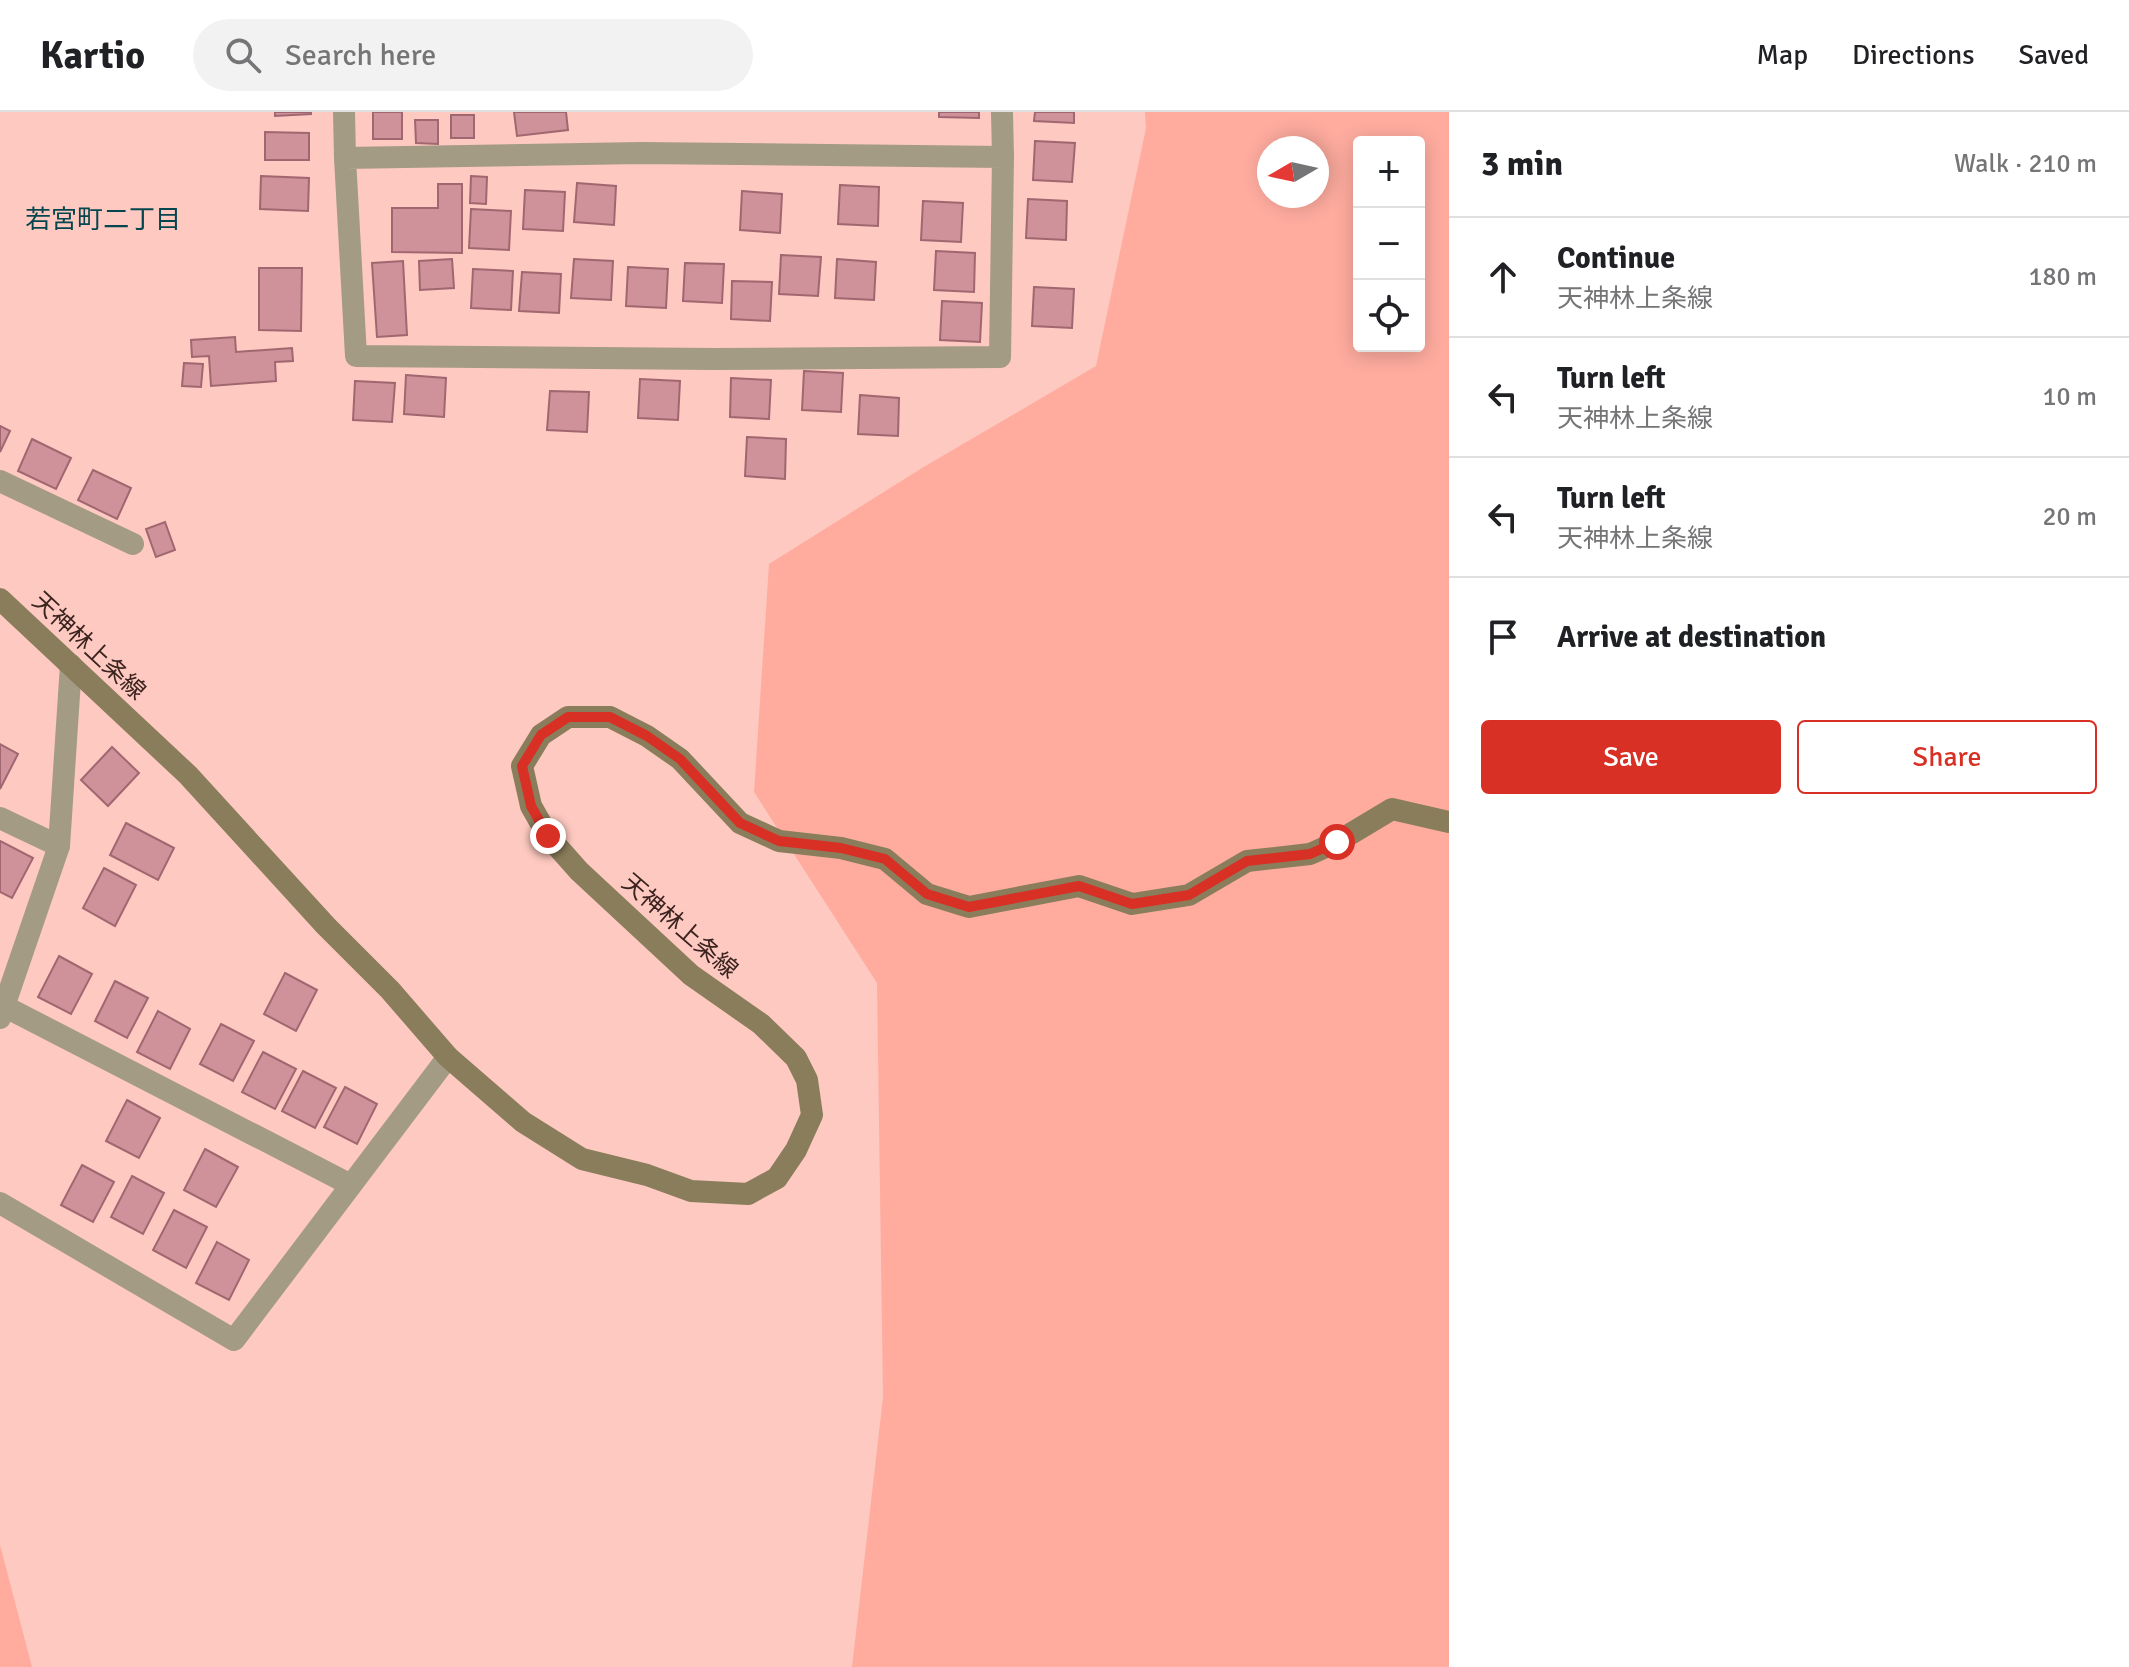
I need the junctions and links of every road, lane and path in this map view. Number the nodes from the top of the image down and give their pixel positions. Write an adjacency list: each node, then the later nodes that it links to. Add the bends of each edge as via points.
1 (344, 112): 4 (street)
2 (1002, 112): 3 (street)
3 (1003, 157): 4 (street, via 641,153); 4 (street, via 1000,357 714,359 356,356)
4 (345, 158)
5 (0, 481): 6 (street)
6 (133, 544)
7 (0, 599): 8 (main road, 天神林上条線)
8 (71, 665): 11 (street); 13 (main road, 天神林上条線, via 188,775)
9 (0, 818): 11 (street)
10 (1449, 822): 13 (main road, 天神林上条線, via 1392,809 1310,854 1247,861 1189,895 1132,904 1079,886 969,907 927,894 885,859 779,841 740,823 680,759 647,736 610,717 568,717 541,735 522,766 531,806 548,836 691,975 761,1024 796,1058 807,1080 812,1115 777,1178 748,1194 691,1191 582,1159 523,1122)
11 (59, 846): 12 (street)
12 (2, 1010): 14 (street)
13 (448, 1057): 14 (street)
14 (351, 1185): 15 (street, via 234,1340)
15 (0, 1203)

